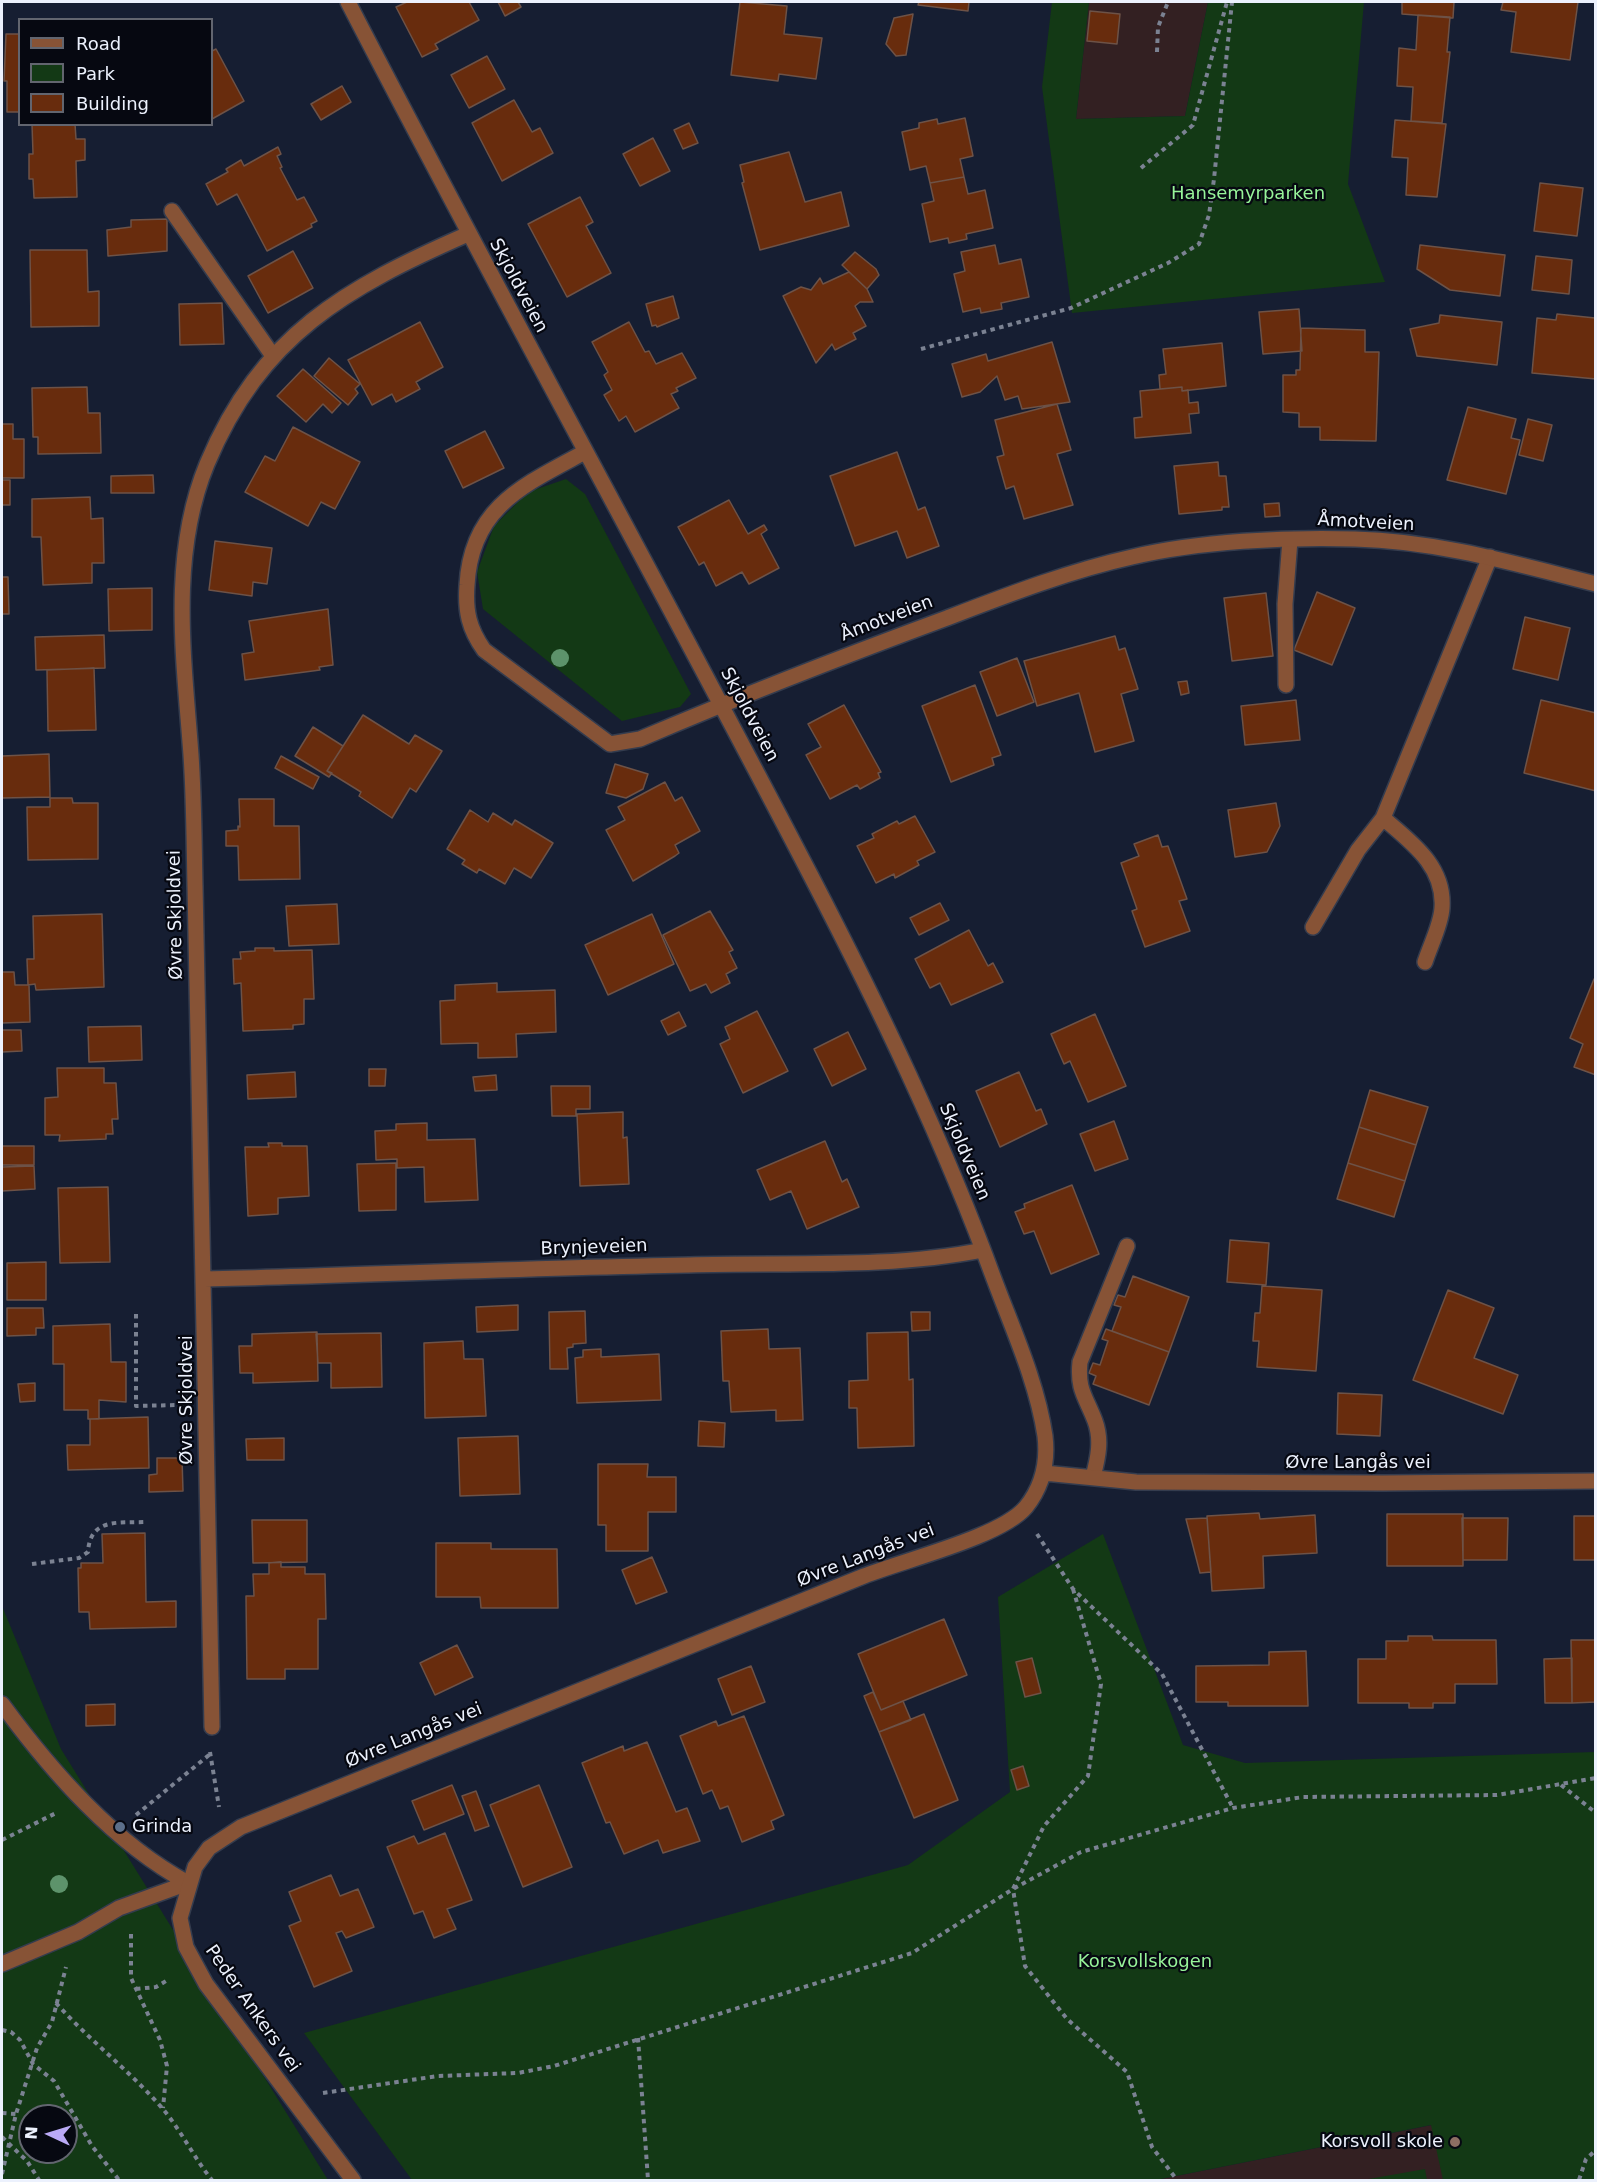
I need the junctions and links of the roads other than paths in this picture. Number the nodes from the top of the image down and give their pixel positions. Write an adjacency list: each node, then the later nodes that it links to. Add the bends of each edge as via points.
1 (348, 2): 3 (street, Skjoldveien)
2 (172, 211): 4 (street)
3 (468, 234): 4 (street, Øvre Skjoldvei, via 400,264 361,287 304,326); 5 (street, Skjoldveien)
4 (273, 356): 16 (street, Øvre Skjoldvei, via 243,393 210,459 192,511 185,548 182,591 192,783)
5 (585, 452): 10 (street, Skjoldveien); 10 (street, Åmotveien, via 525,483 484,521 467,572 465,608 472,634 484,650 610,744 640,739)
6 (1290, 540): 7 (street, Åmotveien, via 1400,542); 9 (street, via 1285,604); 10 (street, Åmotveien, via 1185,548 1133,556 1087,569 881,642)
7 (1490, 557): 8 (street, Åmotveien); 11 (street)
8 (1596, 584)
9 (1286, 685)
10 (722, 705): 15 (street, Skjoldveien, via 905,1063)
11 (1383, 818): 12 (street, via 1358,850); 13 (street, via 1419,849 1437,872 1442,909)
12 (1313, 927)
13 (1425, 962)
14 (1127, 1246): 18 (street, via 1080,1362 1082,1397 1098,1433)
15 (983, 1250): 16 (street, Brynjeveien, via 900,1262); 17 (street, Skjoldveien, via 1040,1409 1046,1445)
16 (205, 1279): 21 (street, Øvre Skjoldvei)
17 (1044, 1473): 18 (street, Øvre Langås vei); 22 (street, Øvre Langås vei, via 1022,1512 1001,1527 885,1568 241,1827 209,1848)
18 (1093, 1477): 19 (street, Øvre Langås vei, via 1147,1482 1383,1484)
19 (1596, 1481)
20 (2, 1704): 22 (street, via 83,1799 160,1868)
21 (212, 1727)
22 (188, 1883): 23 (street, via 119,1908 78,1932); 24 (street, Peder Ankers vei, via 180,1918 186,1947 206,1984)
23 (2, 1964)
24 (353, 2181)

